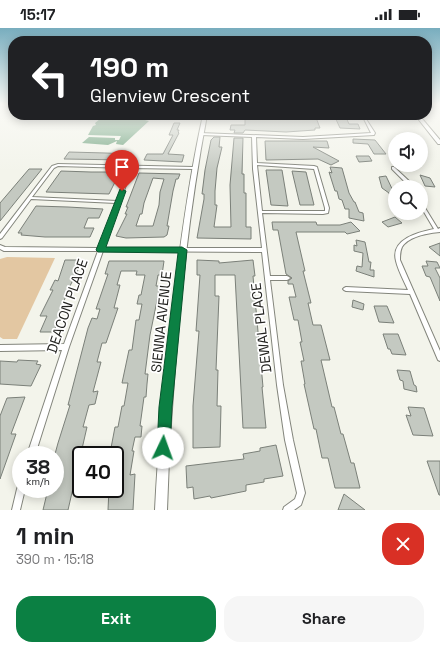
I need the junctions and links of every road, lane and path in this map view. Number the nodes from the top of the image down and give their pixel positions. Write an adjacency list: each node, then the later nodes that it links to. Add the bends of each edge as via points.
1 (203, 126): 4 (street, SIENNA AVENUE)
2 (370, 126): 5 (street, via 373,134 313,138)
3 (426, 126): 6 (street)
4 (201, 134): 5 (street); 9 (street, SIENNA AVENUE)
5 (254, 136): 7 (street, DEWAL PLACE)
6 (440, 143)
7 (254, 164): 14 (street, DEWAL PLACE); 14 (street, via 316,168 327,208 327,212 322,213)
8 (131, 166): 9 (street); 12 (street, via 58,164); 13 (street, DEACON PLACE)
9 (194, 168): 20 (street, SIENNA AVENUE)
10 (397, 172): 11 (street)
11 (406, 180)
12 (30, 198): 13 (street); 17 (street)
13 (118, 202): 19 (street, DEACON PLACE)
14 (260, 212): 21 (street, DEWAL PLACE)
15 (428, 214): 16 (street)
16 (439, 230): 25 (street, via 406,240 399,248 398,260)
17 (0, 237)
18 (0, 247): 19 (street)
19 (101, 250): 20 (street); 26 (street, DEACON PLACE)
20 (182, 250): 21 (street); 32 (street, SIENNA AVENUE, via 166,407)
21 (264, 250): 22 (street, DEWAL PLACE)
22 (267, 278): 23 (street); 33 (street, DEWAL PLACE, via 284,412 301,493 298,502)
23 (287, 278)
24 (346, 289): 25 (street)
25 (411, 292): 28 (street)
26 (66, 347): 27 (street); 29 (street, DEACON PLACE)
27 (0, 348)
28 (440, 358)
29 (34, 446)
30 (19, 498): 31 (street)
31 (16, 510)
32 (161, 510)
33 (287, 510)

